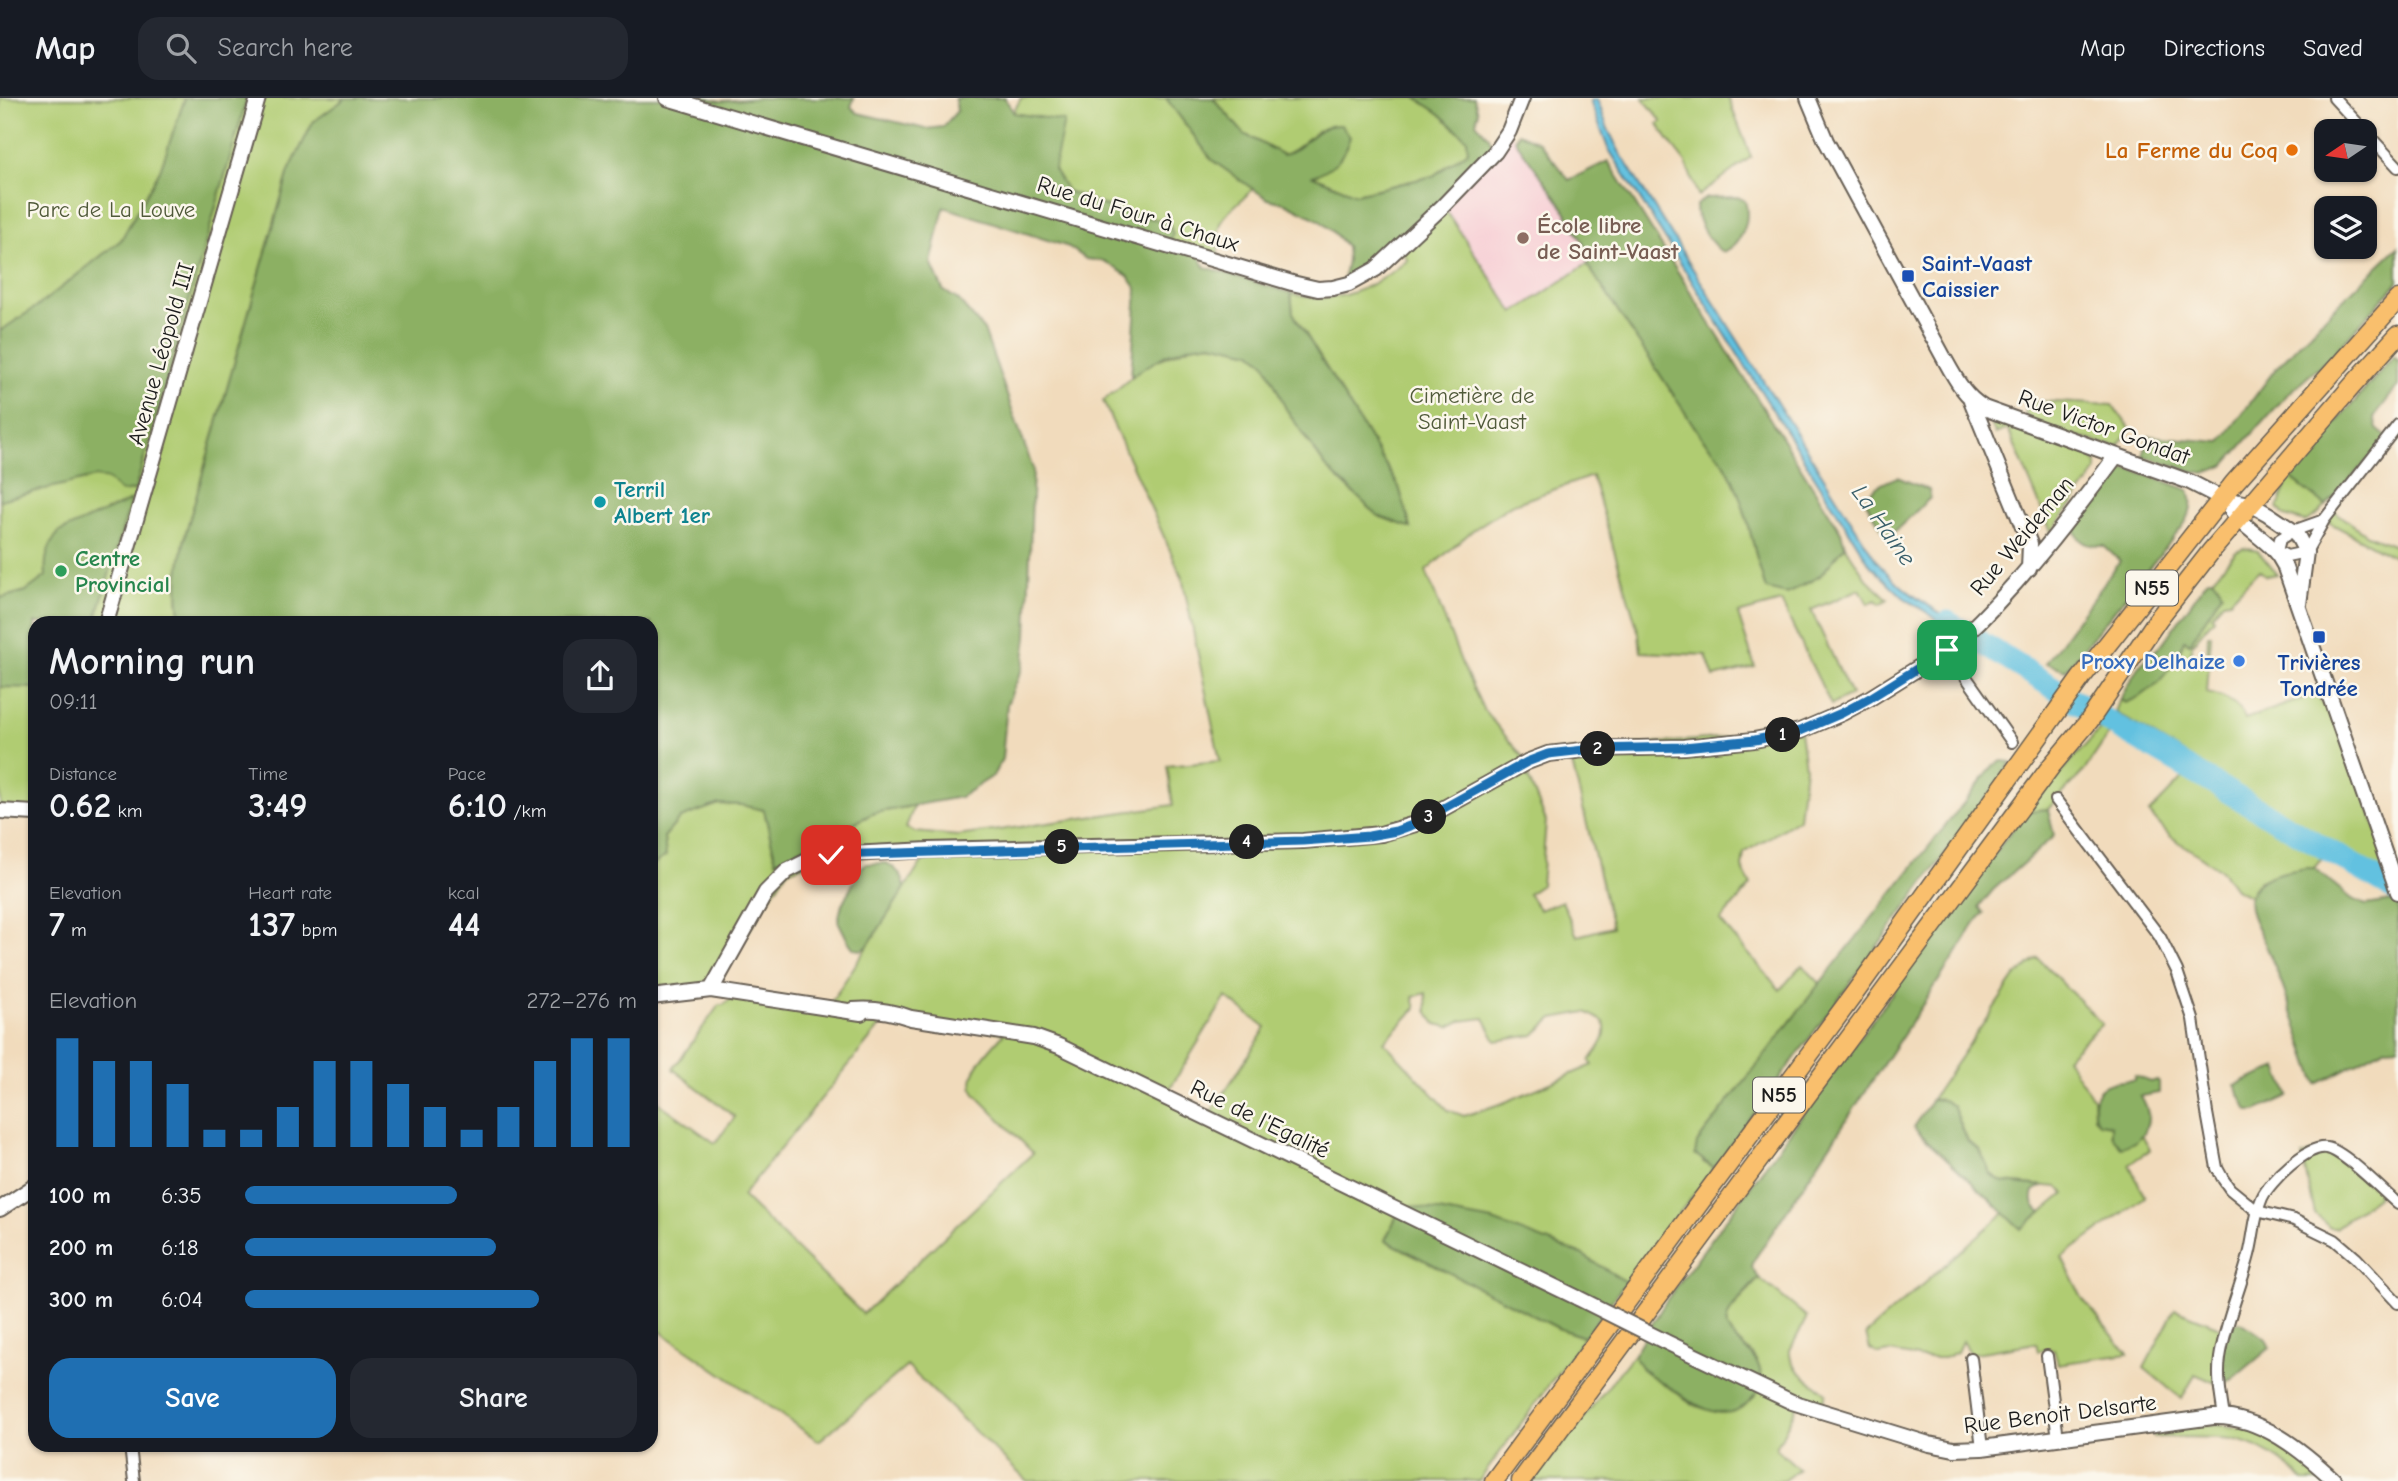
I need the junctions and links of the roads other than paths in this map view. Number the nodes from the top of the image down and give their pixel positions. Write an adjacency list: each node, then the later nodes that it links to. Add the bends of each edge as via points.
1 (258, 98): 21 (street, Avenue Léopold III)
2 (667, 98): 3 (street, Rue du Four à Chaux, via 1318,289 1349,284 1376,270 1495,152)
3 (1522, 98)
4 (1808, 98): 9 (street, Rue Victor Gondat, via 1845,177 1959,385)
5 (2334, 98): 6 (street)
6 (2398, 167)
7 (2398, 299): 12 (highway, N55)
8 (2398, 335): 13 (highway, N55)
9 (1970, 397): 11 (street, Rue Victor Gondat, via 1984,408); 19 (street, Rue Victor Gondat, via 2030,544)
10 (2398, 425): 15 (street)
11 (2116, 456): 12 (street, Rue Victor Gondat); 19 (street, Rue Weideman)
12 (2223, 499): 13 (street); 14 (street); 44 (highway, N55, via 2081,678)
13 (2250, 504): 14 (highway, N55); 16 (street)
14 (2238, 519): 17 (street); 45 (highway, N55, via 2158,619 2088,721)
15 (2324, 520): 16 (street); 18 (street)
16 (2293, 531): 17 (street, via 2280,539); 18 (street)
17 (2277, 551): 18 (street, via 2287,556); 20 (street)
18 (2306, 552): 20 (street)
19 (2029, 569): 22 (street, Rue Weideman)
20 (2299, 604): 27 (street)
21 (108, 616)
22 (1947, 650): 23 (street); 29 (street, Rue Weideman, via 1870,698 1800,731 1684,747 1548,754 1415,824 1381,834 1303,841 813,858 787,871 766,892)
23 (2012, 742)
24 (2056, 800): 34 (street, via 2160,937 2178,971 2193,1019 2217,1168 2230,1189)
25 (0, 811): 26 (street)
26 (28, 813)
27 (2395, 873): 28 (street)
28 (2398, 892)
29 (711, 990): 30 (street); 36 (street, Rue de l'Egalité, bridge, via 1034,1037 1059,1046)
30 (658, 995)
31 (28, 1191): 33 (street)
32 (2398, 1204): 34 (street, via 2344,1157 2319,1148 2297,1159 2262,1196)
33 (0, 1209)
34 (2257, 1211): 35 (street, via 2294,1220 2335,1240); 39 (street, via 2219,1359)
35 (2398, 1303)
36 (1664, 1341): 41 (street, Rue Benoit Delsarte, via 1798,1404 1929,1444)
37 (2047, 1356): 40 (street)
38 (1971, 1358): 41 (street)
39 (2224, 1417): 40 (street, Rue Benoit Delsarte); 46 (street, Rue Benoit Delsarte, via 2252,1423 2275,1436)
40 (2059, 1438): 41 (street, Rue Benoit Delsarte)
41 (1982, 1448)
42 (132, 1452): 43 (street)
43 (134, 1481)
44 (1494, 1481)
45 (1521, 1481)
46 (2335, 1481)

